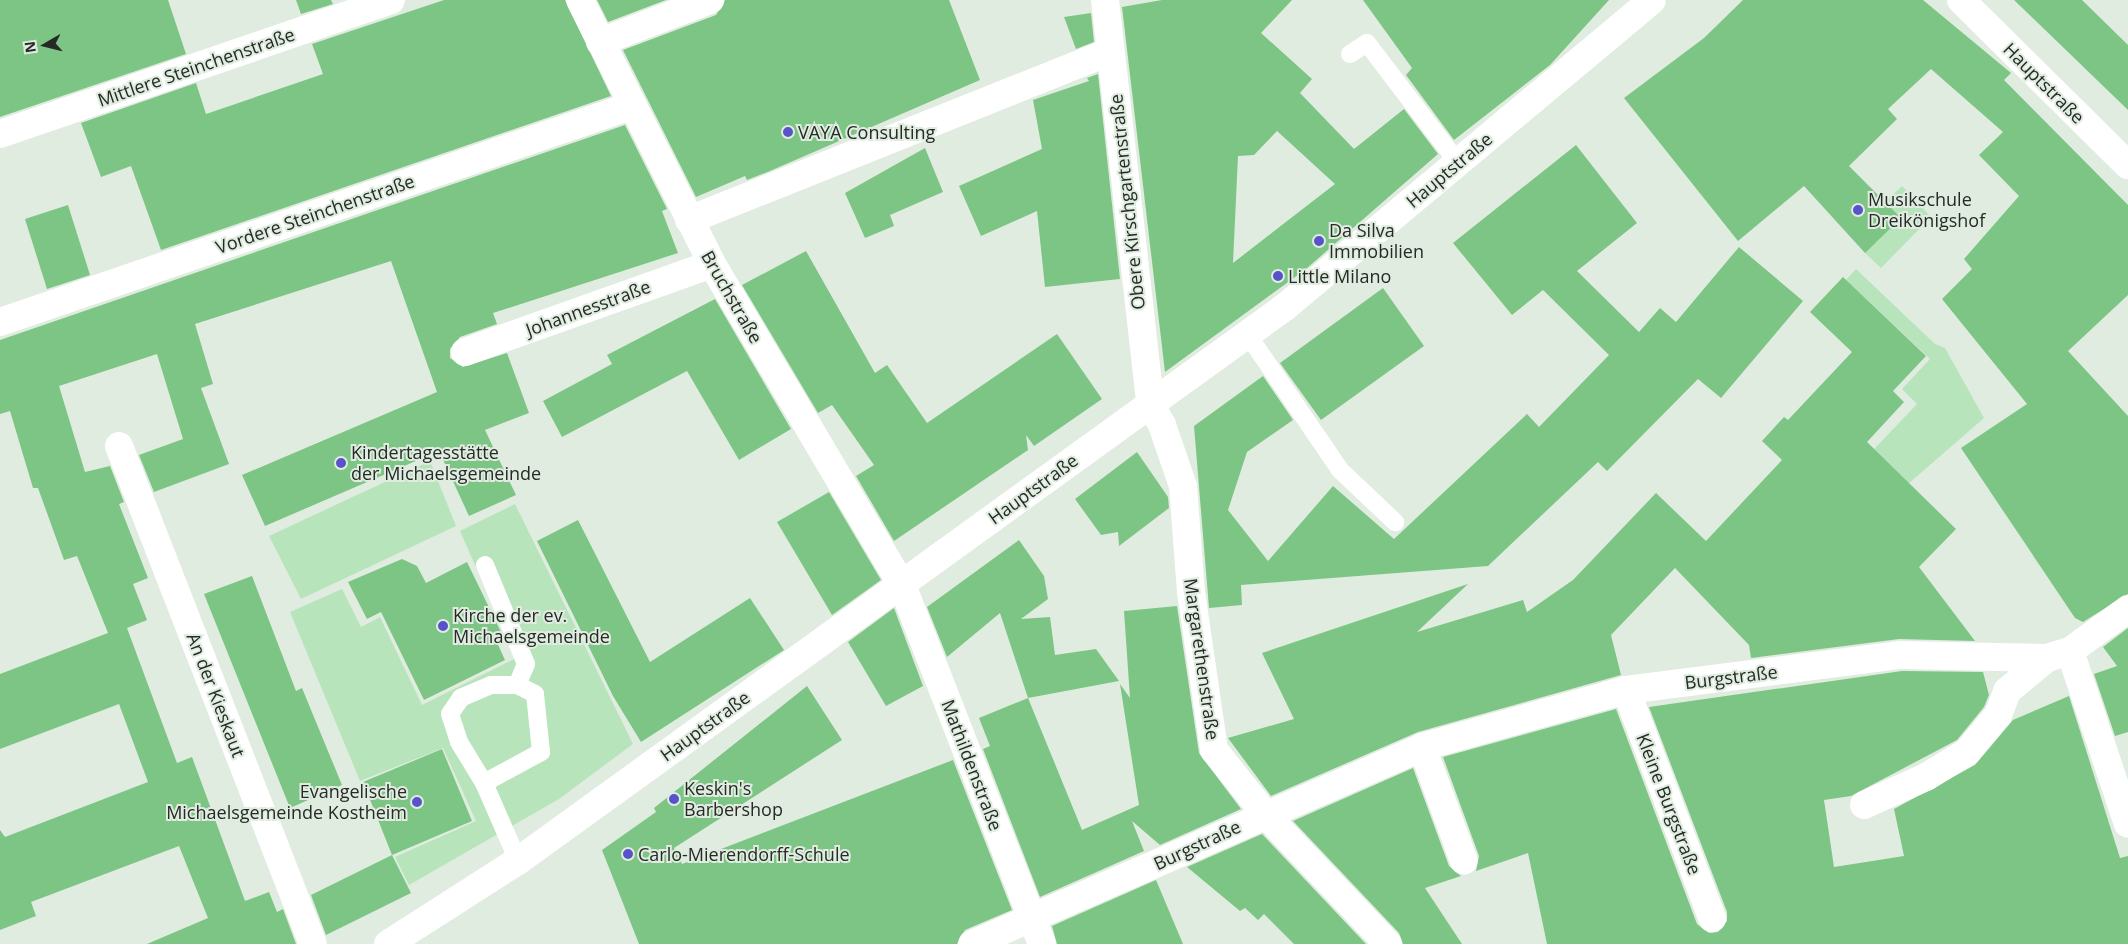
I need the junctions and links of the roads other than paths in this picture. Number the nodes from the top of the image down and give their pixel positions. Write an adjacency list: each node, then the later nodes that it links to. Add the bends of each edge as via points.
1 (391, 0): 11 (street, Mittlere Steinchenstraße)
2 (580, 0): 7 (street, Bruchstraße)
3 (710, 0): 7 (street)
4 (1105, 0): 8 (street, Obere Kirschgartenstraße)
5 (1652, 0): 12 (street, Hauptstraße)
6 (1961, 0): 13 (street, Hauptstraße)
7 (600, 42): 10 (street, Bruchstraße)
8 (1110, 52): 14 (street); 19 (street, Obere Kirschgartenstraße)
9 (1350, 54): 12 (lane, via 1367,43)
10 (631, 106): 14 (street, Bruchstraße); 16 (street, Vordere Steinchenstraße)
11 (0, 134)
12 (1458, 163): 17 (street, Hauptstraße)
13 (2128, 165)
14 (689, 220): 15 (street, Bruchstraße)
15 (712, 264): 18 (street, Johannesstraße); 23 (street, Bruchstraße)
16 (0, 322)
17 (1248, 334): 19 (street, Hauptstraße); 21 (lane, via 1340,470)
18 (465, 352)
19 (1150, 404): 23 (street, Hauptstraße); 31 (street, Margarethenstraße, via 1162,425 1183,486 1191,592 1214,750)
20 (119, 446): 37 (street, An der Kieskaut)
21 (1396, 522)
22 (485, 565): 26 (lane, via 526,664)
23 (902, 585): 33 (street, Hauptstraße); 36 (street, Mathildenstraße)
24 (2128, 609): 25 (street)
25 (2058, 654): 27 (street, Burgstraße, via 1901,656); 30 (street, via 2008,691 1998,715 1968,752 1926,777); 32 (street)
26 (517, 685): 29 (lane, via 535,694 541,752); 29 (lane, via 491,685 462,698 450,714 458,742)
27 (1626, 690): 28 (street, Burgstraße); 35 (street, Kleine Burgstraße)
28 (1422, 747): 31 (street, Burgstraße); 34 (street)
29 (484, 783): 33 (lane)
30 (1864, 805)
31 (1265, 814): 36 (street, Burgstraße); 40 (street, Margarethenstraße)
32 (2128, 824)
33 (518, 861): 38 (street, Hauptstraße)
34 (1464, 861)
35 (1712, 918)
36 (1037, 932): 39 (street, Burgstraße)
37 (313, 944)
38 (388, 944)
39 (972, 944)
40 (1388, 944)

